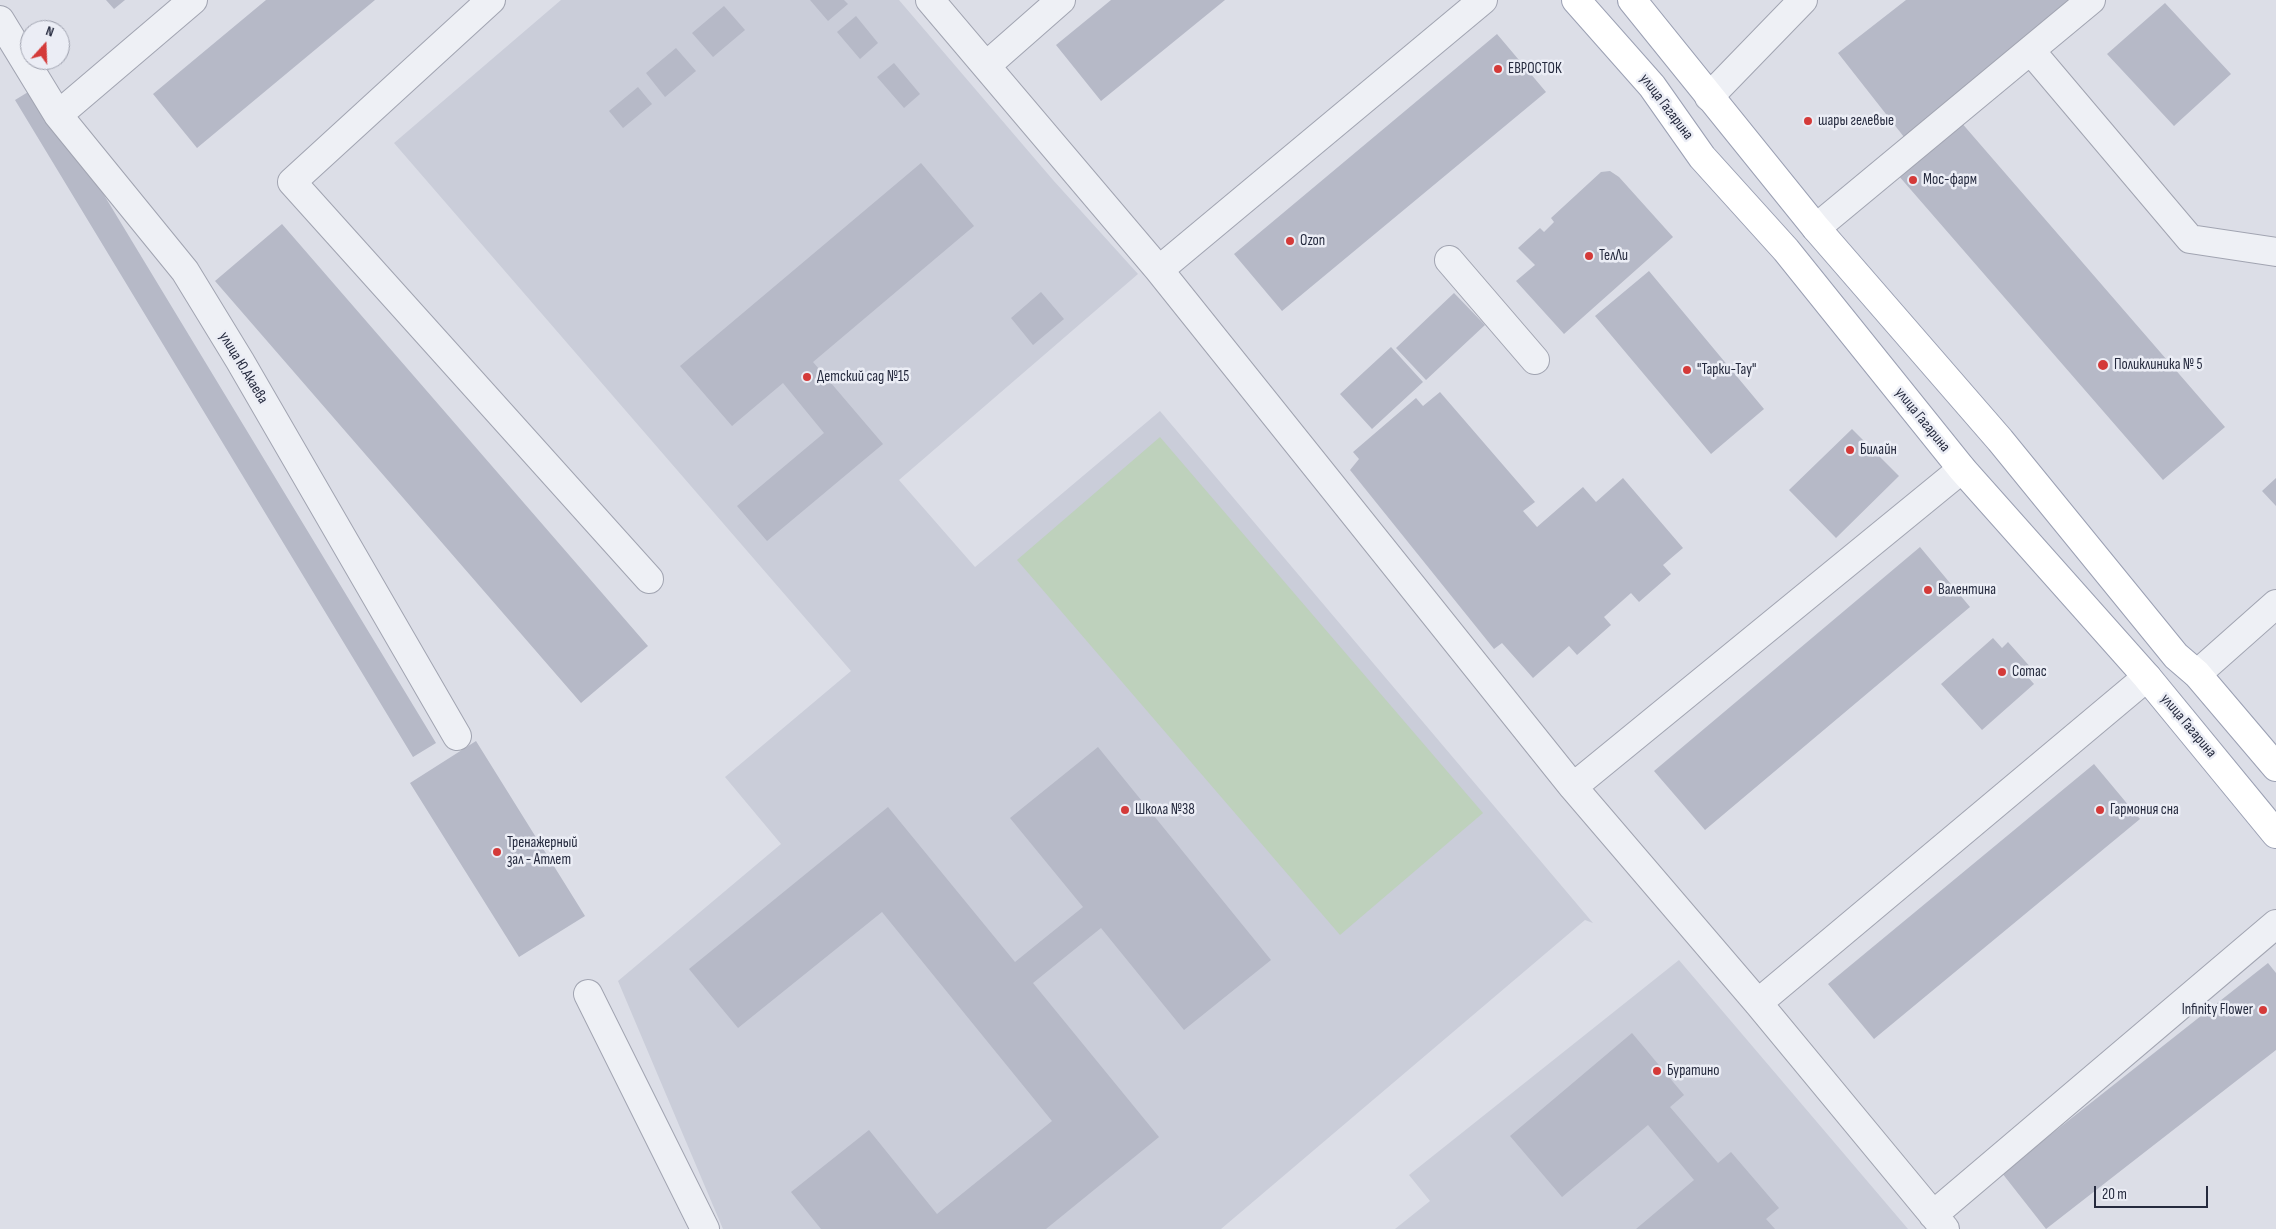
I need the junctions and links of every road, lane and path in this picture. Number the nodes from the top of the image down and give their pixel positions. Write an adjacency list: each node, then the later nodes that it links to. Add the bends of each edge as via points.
1 (193, 0): 14 (street)
2 (491, 0): 21 (street, via 292,182)
3 (930, 0): 12 (street)
4 (1061, 0): 12 (street)
5 (1482, 0): 18 (street)
6 (1576, 0): 20 (main road, улица Гагарина, via 1652,86 1702,156 1786,250)
7 (1632, 0): 13 (main road)
8 (1803, 0): 13 (street)
9 (2091, 0): 11 (street)
10 (0, 20): 14 (street, улица Ю.Акаева)
11 (2031, 51): 15 (street); 16 (street, via 2190,239)
12 (987, 65): 18 (street)
13 (1708, 97): 15 (main road)
14 (58, 114): 25 (street, улица Ю.Акаева, via 185,271)
15 (1816, 228): 23 (main road, via 2000,440 2176,656)
16 (2276, 252)
17 (1449, 260): 19 (street)
18 (1159, 270): 27 (street)
19 (1535, 360)
20 (1962, 469): 24 (main road, улица Гагарина); 27 (street)
21 (648, 578)
22 (2276, 604): 23 (street)
23 (2197, 674): 26 (main road)
24 (2147, 677): 28 (main road, улица Гагарина); 31 (street)
25 (457, 736)
26 (2276, 767)
27 (1573, 787): 31 (street)
28 (2276, 834)
29 (2276, 924): 32 (street)
30 (588, 994): 33 (street)
31 (1758, 1003): 32 (street)
32 (1939, 1222)
33 (705, 1229)

